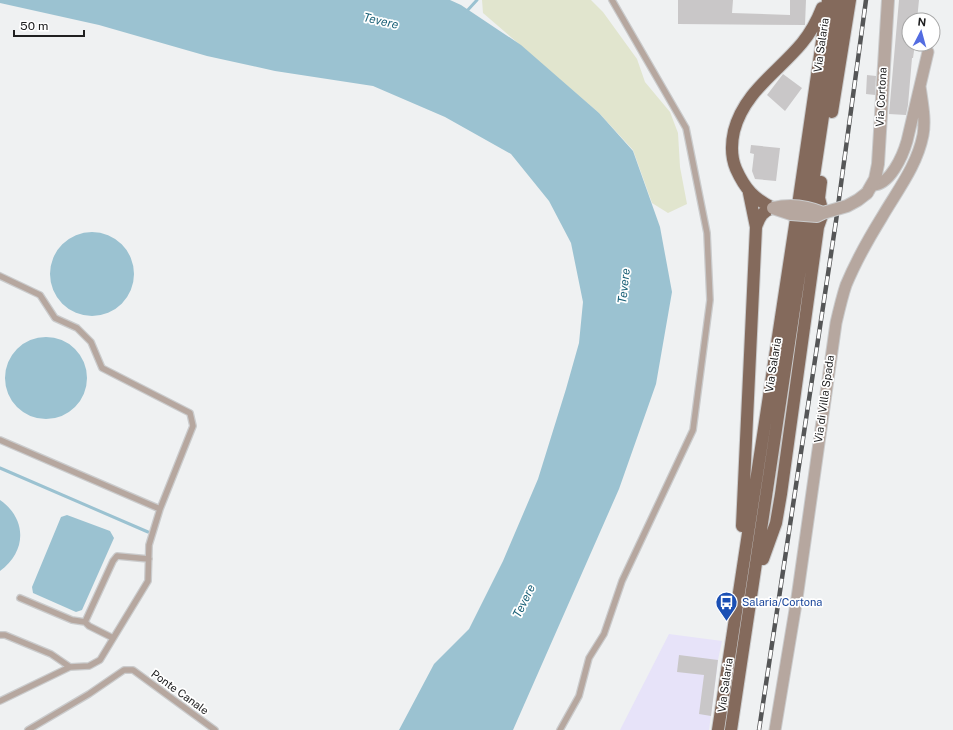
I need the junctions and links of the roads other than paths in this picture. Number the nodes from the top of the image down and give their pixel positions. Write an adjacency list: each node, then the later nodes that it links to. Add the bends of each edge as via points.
1 (612, 0): 27 (lane, via 686,128 707,233 710,300 693,430 622,581 604,634 589,658 579,696)
2 (827, 0): 9 (main road, via 807,37 746,102 739,117 733,136 733,157 738,174); 17 (main road, Via Salaria)
3 (839, 0): 19 (main road, Via Salaria)
4 (850, 0): 11 (main road, via 819,195)
5 (888, 0): 8 (street, Via Cortona, via 878,164)
6 (928, 52): 7 (street, Via di Villa Spada)
7 (920, 86): 8 (street, Via di Villa Spada, via 903,153 884,182); 30 (street, Via di Villa Spada, via 924,126 919,150 908,175 850,277 841,299)
8 (870, 189): 11 (street, bridge, via 847,206)
9 (749, 193): 10 (main road); 12 (main road)
10 (773, 208): 11 (street, bridge, via 792,205); 12 (main road, via 764,212)
11 (823, 213): 19 (main road, via 818,227 777,518)
12 (756, 227): 17 (main road)
13 (0, 276): 15 (lane, via 40,295 55,318 77,328 91,342 102,368 190,413 193,426)
14 (0, 440): 15 (lane)
15 (160, 509): 16 (lane, via 149,545)
16 (149, 559): 20 (lane, via 117,556 112,561); 22 (lane, via 148,581)
17 (741, 578): 28 (main road, Via Salaria)
18 (20, 598): 20 (lane, via 72,620)
19 (751, 598): 29 (main road, Via Salaria)
20 (85, 622): 22 (lane)
21 (0, 635): 23 (lane, via 51,654)
22 (114, 638): 23 (lane, via 100,660 89,666)
23 (70, 667): 24 (lane)
24 (0, 701)
25 (28, 730): 26 (lane, Ponte Canale, via 124,670 133,670)
26 (215, 730)
27 (560, 730)
28 (718, 730)
29 (731, 730)
30 (775, 730)

